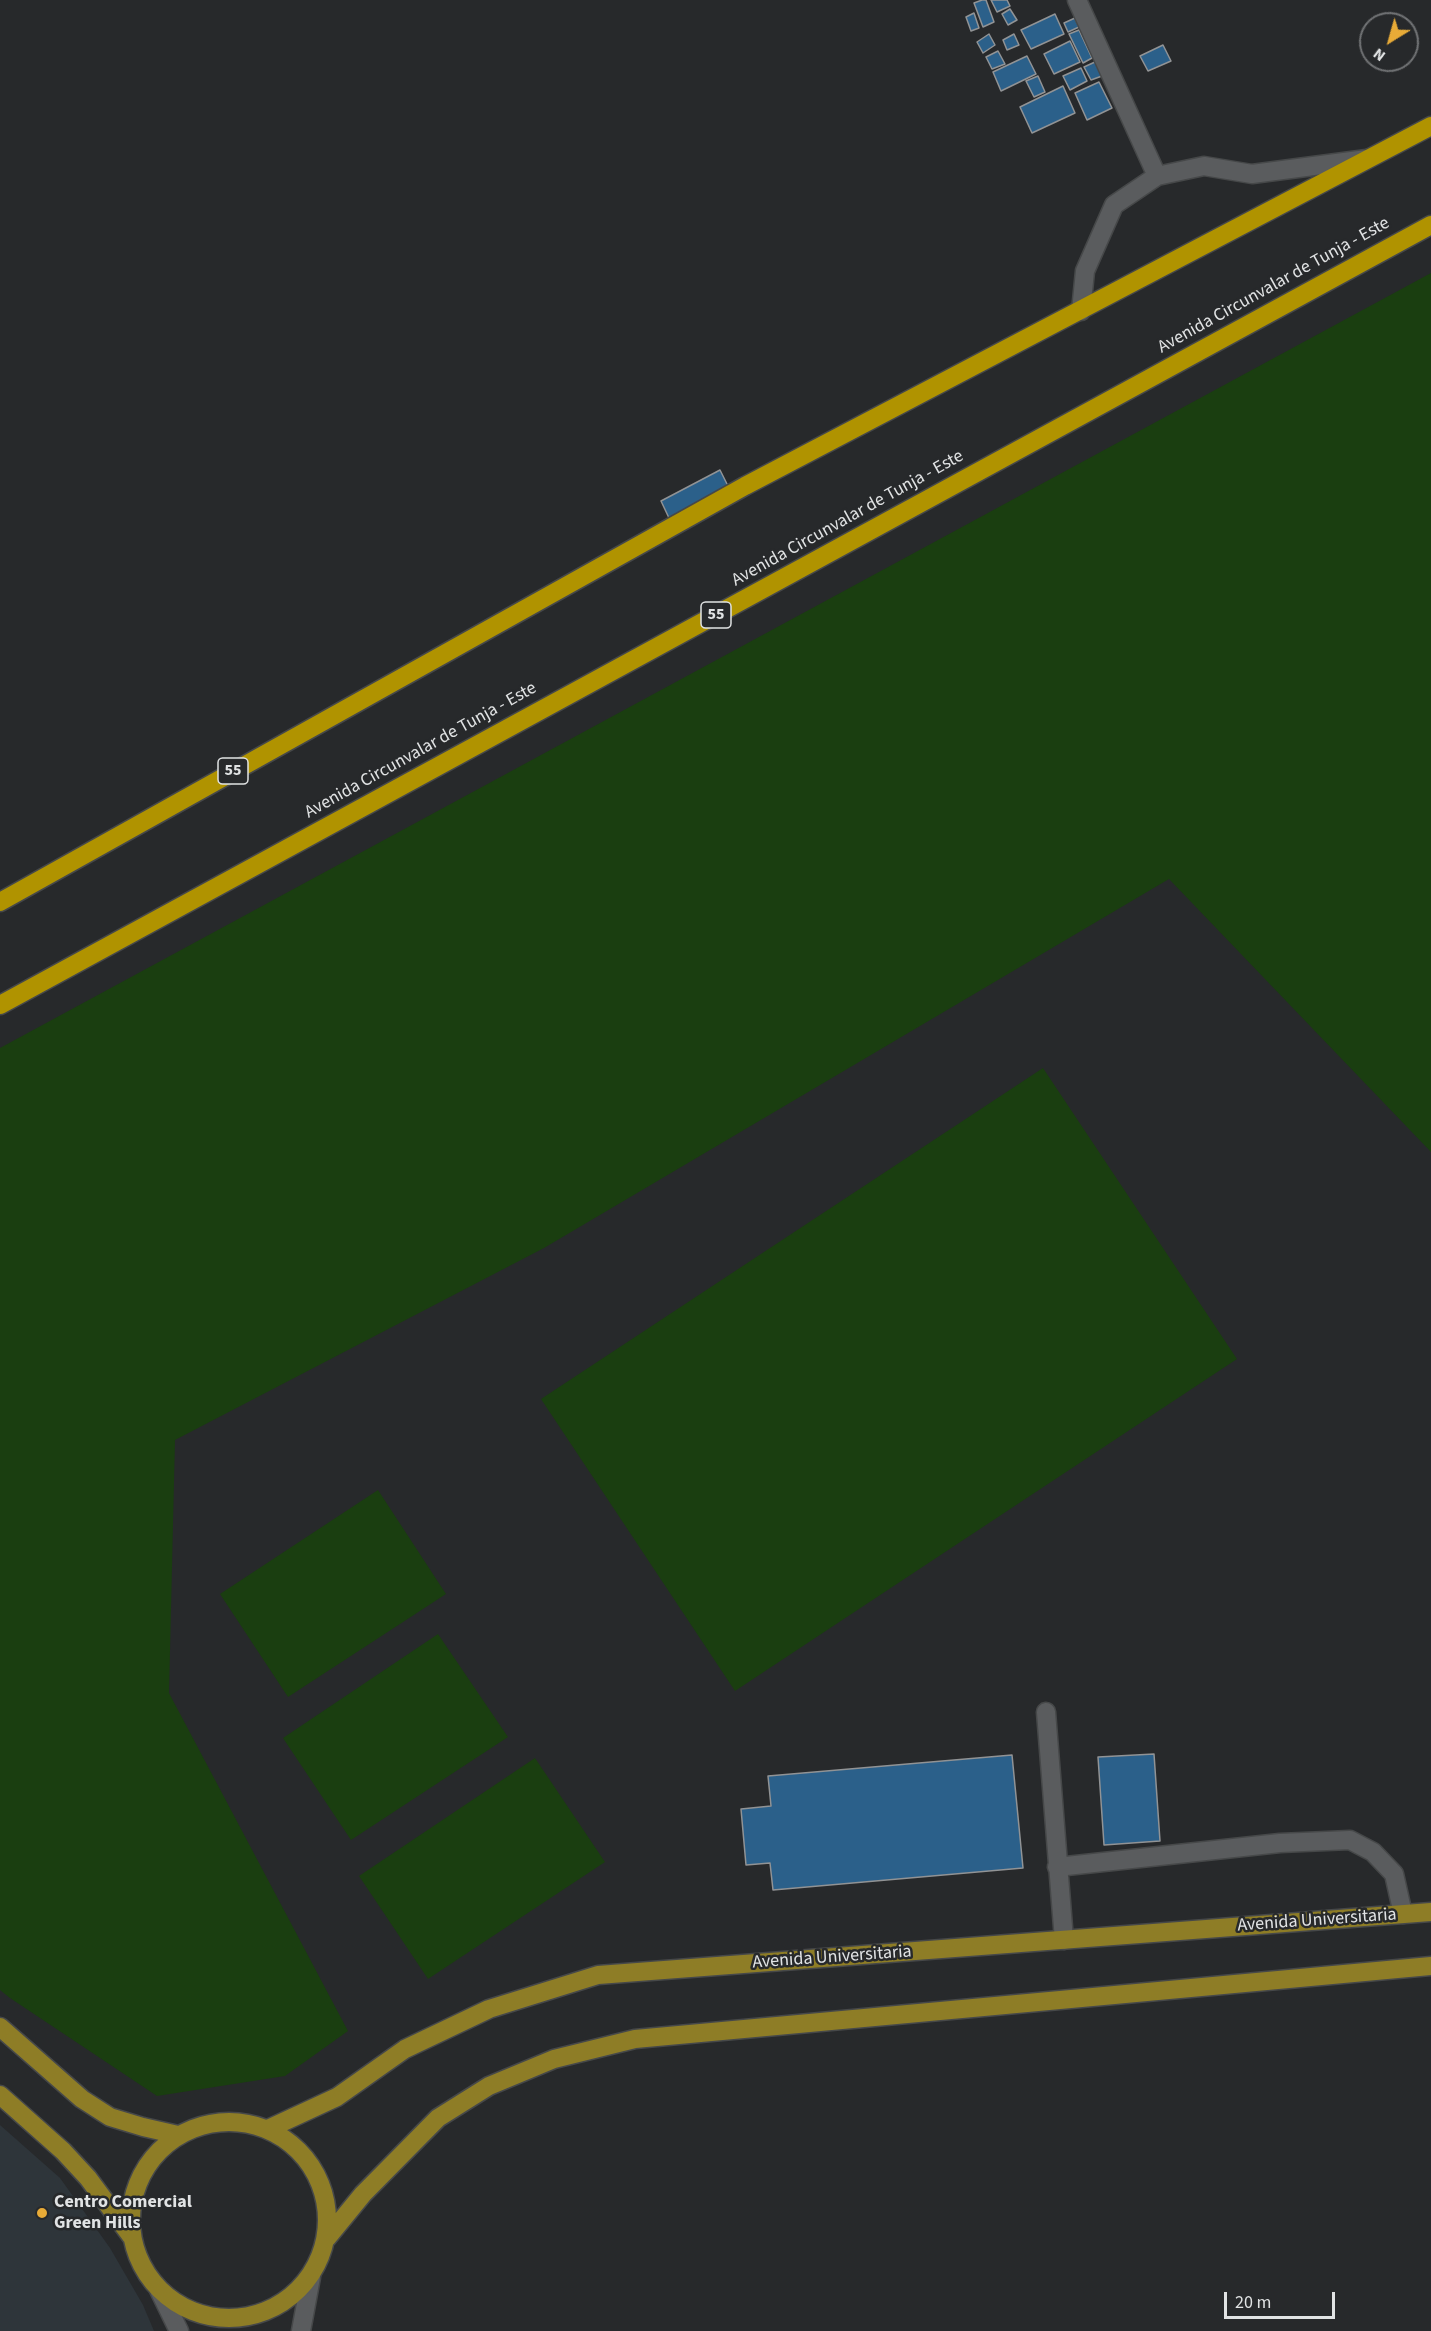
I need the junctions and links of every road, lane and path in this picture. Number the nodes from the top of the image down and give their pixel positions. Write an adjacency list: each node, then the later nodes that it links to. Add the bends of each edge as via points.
1 (1077, 0): 4 (street)
2 (1431, 126): 3 (highway, 55)
3 (1371, 158): 4 (street, via 1252,174 1204,166); 6 (highway, 55)
4 (1157, 176): 6 (street, via 1114,205 1085,271)
5 (1431, 225): 8 (highway, Avenida Circunvalar de Tunja - Este / 55)
6 (1081, 310): 7 (highway, 55, via 745,486)
7 (0, 902)
8 (0, 1005)
9 (1046, 1712): 10 (street)
10 (1057, 1867): 12 (street, via 1280,1843 1350,1840 1373,1852 1394,1874); 13 (street)
11 (1431, 1912): 12 (main road, Avenida Universitaria)
12 (1403, 1914): 13 (main road, Avenida Universitaria)
13 (1064, 1940): 17 (main road, Avenida Universitaria, via 598,1975 489,2009 405,2049 337,2097)
14 (1431, 1966): 20 (main road, via 635,2040 554,2059 489,2086 438,2118 363,2194)
15 (0, 2027): 18 (main road, via 82,2099 110,2117)
16 (0, 2095): 19 (main road, via 63,2151)
17 (268, 2129): 18 (main road, via 246,2122 223,2121); 20 (main road, via 296,2147 316,2173 328,2205)
18 (178, 2134): 19 (main road, via 155,2154 139,2178 131,2206)
19 (131, 2236): 22 (main road, via 141,2265)
20 (327, 2238): 21 (main road)
21 (311, 2277): 22 (main road, via 287,2301 256,2316 221,2319 188,2310); 24 (street)
22 (159, 2290): 23 (street)
23 (179, 2331)
24 (301, 2331)

